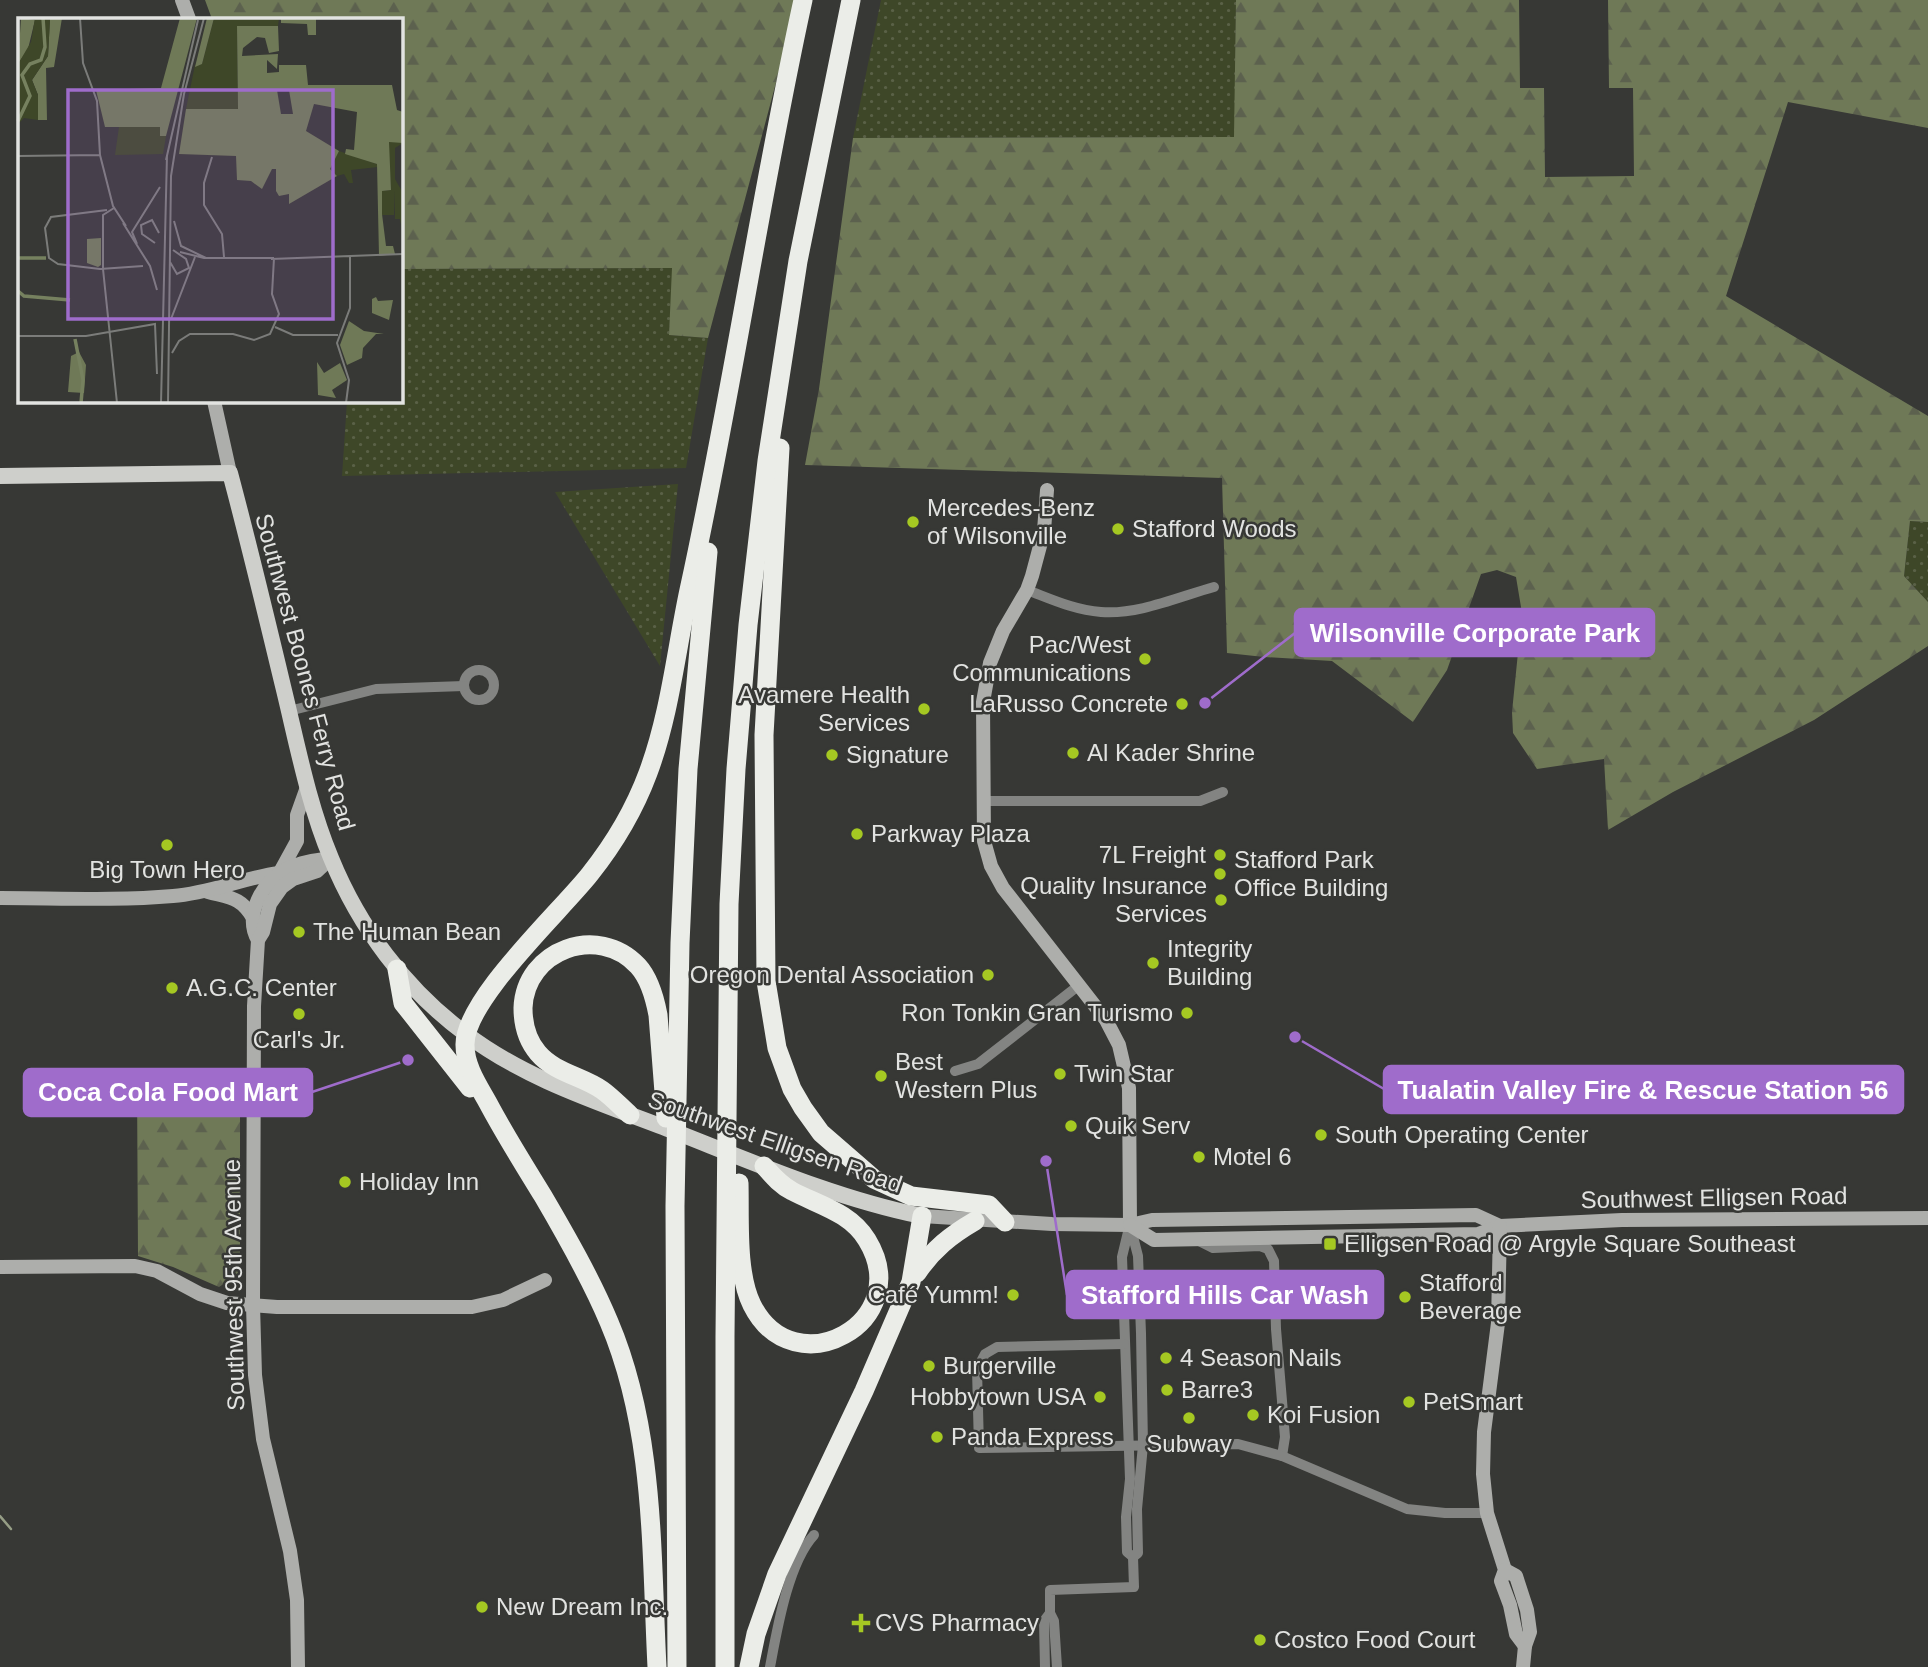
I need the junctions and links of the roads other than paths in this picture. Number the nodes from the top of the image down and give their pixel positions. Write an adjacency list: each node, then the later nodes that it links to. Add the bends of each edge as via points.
1 (182, 0): 4 (main road)
2 (803, 0): 7 (highway, via 763,191)
3 (851, 0): 5 (highway, via 805,224)
4 (189, 18)
5 (785, 356): 28 (highway, via 767,461 744,666 729,904); 37 (highway, via 764,735 766,981 774,1040 803,1108 821,1133 874,1179 911,1196 989,1205)
6 (214, 402): 8 (main road, Southwest Boones Ferry Road)
7 (715, 471): 27 (highway, via 663,727 648,775 592,872 501,974); 33 (highway, via 687,781)
8 (230, 474): 9 (main road); 14 (main road, Southwest Boones Ferry Road)
9 (0, 476)
10 (1047, 490): 12 (main road, via 1041,543)
11 (1214, 587): 12 (street, via 1134,610 1101,612 1069,607)
12 (1027, 590): 17 (main road, via 1003,631 988,676 982,715)
13 (464, 686): 14 (street, via 376,689)
14 (289, 711): 15 (main road, Southwest Boones Ferry Road)
15 (307, 786): 18 (main road, Southwest Boones Ferry Road); 19 (main road, via 298,815 297,841)
16 (1223, 792): 17 (street, via 1200,801)
17 (983, 801): 26 (main road, via 984,841 997,877)
18 (331, 858): 19 (main road); 20 (main road, via 317,871); 25 (main road, Southwest Boones Ferry Road, via 366,926)
19 (279, 873): 20 (main road); 21 (main road)
20 (272, 889): 23 (main road, via 258,900); 24 (main road, Southwest 95th Avenue)
21 (208, 892): 22 (main road); 23 (main road, via 245,904)
22 (0, 898)
23 (253, 918): 24 (main road, Southwest 95th Avenue)
24 (258, 940): 44 (main road, Southwest 95th Avenue)
25 (397, 969): 27 (main road, Southwest Boones Ferry Road); 31 (highway, via 403,1003)
26 (1078, 986): 29 (street, via 978,1064); 38 (main road, via 1106,1020 1124,1059 1129,1088)
27 (466, 1034): 30 (main road, Southwest Elligsen Road, via 530,1073); 31 (highway, via 467,1061)
28 (728, 1036): 32 (highway, via 741,1256 751,1304 769,1328 788,1339 818,1344 838,1339 854,1330 876,1297 878,1272 873,1251 848,1220 791,1191); 56 (highway)
29 (956, 1071)
30 (635, 1117): 32 (main road, Southwest Elligsen Road); 33 (highway, via 601,1089 544,1060 528,1038 523,1016 528,984 542,963 562,949 587,944 621,953 638,967 650,989 658,1015)
31 (496, 1122): 54 (highway, via 585,1271 625,1366 648,1490)
32 (764, 1166): 34 (main road, Southwest Elligsen Road)
33 (675, 1206): 55 (highway)
34 (922, 1216): 36 (main road, Southwest Elligsen Road); 43 (highway)
35 (1928, 1218): 39 (main road, Southwest Elligsen Road, via 1622,1220)
36 (975, 1221): 37 (main road, Southwest Elligsen Road); 43 (highway, via 947,1237)
37 (1005, 1222): 38 (main road, Southwest Elligsen Road)
38 (1130, 1225): 39 (main road, Southwest Elligsen Road, via 1152,1220 1475,1215); 40 (main road, Southwest Elligsen Road, via 1154,1240); 45 (street, via 1122,1257); 46 (street, via 1139,1256)
39 (1500, 1226): 40 (main road, Southwest Elligsen Road, via 1478,1234); 49 (main road, via 1496,1350 1483,1447)
40 (1196, 1240): 48 (street, via 1213,1248 1268,1249 1274,1261 1285,1437)
41 (0, 1267): 44 (main road, via 135,1266 157,1271 215,1300)
42 (545, 1280): 44 (main road, via 503,1300 472,1307)
43 (911, 1282): 57 (highway, via 777,1574 756,1633)
44 (253, 1305): 53 (main road, Southwest 95th Avenue, via 257,1404 290,1551 297,1601)
45 (1124, 1344): 47 (street); 47 (street, via 997,1348 985,1354 977,1369 979,1448)
46 (1143, 1444): 47 (street); 48 (street, via 1238,1444); 51 (street, via 1138,1553)
47 (1129, 1445): 51 (street, via 1127,1552)
48 (1282, 1456): 49 (street, via 1407,1509)
49 (1487, 1513): 61 (main road, via 1505,1570 1516,1576 1527,1610 1530,1632)
50 (814, 1535): 58 (street, via 798,1560)
51 (1133, 1558): 52 (street, via 1134,1587 1050,1590)
52 (1050, 1613): 59 (street, via 1044,1621); 60 (street)
53 (298, 1667)
54 (657, 1667)
55 (677, 1667)
56 (725, 1667)
57 (750, 1667)
58 (770, 1667)
59 (1045, 1667)
60 (1057, 1667)
61 (1523, 1667)

